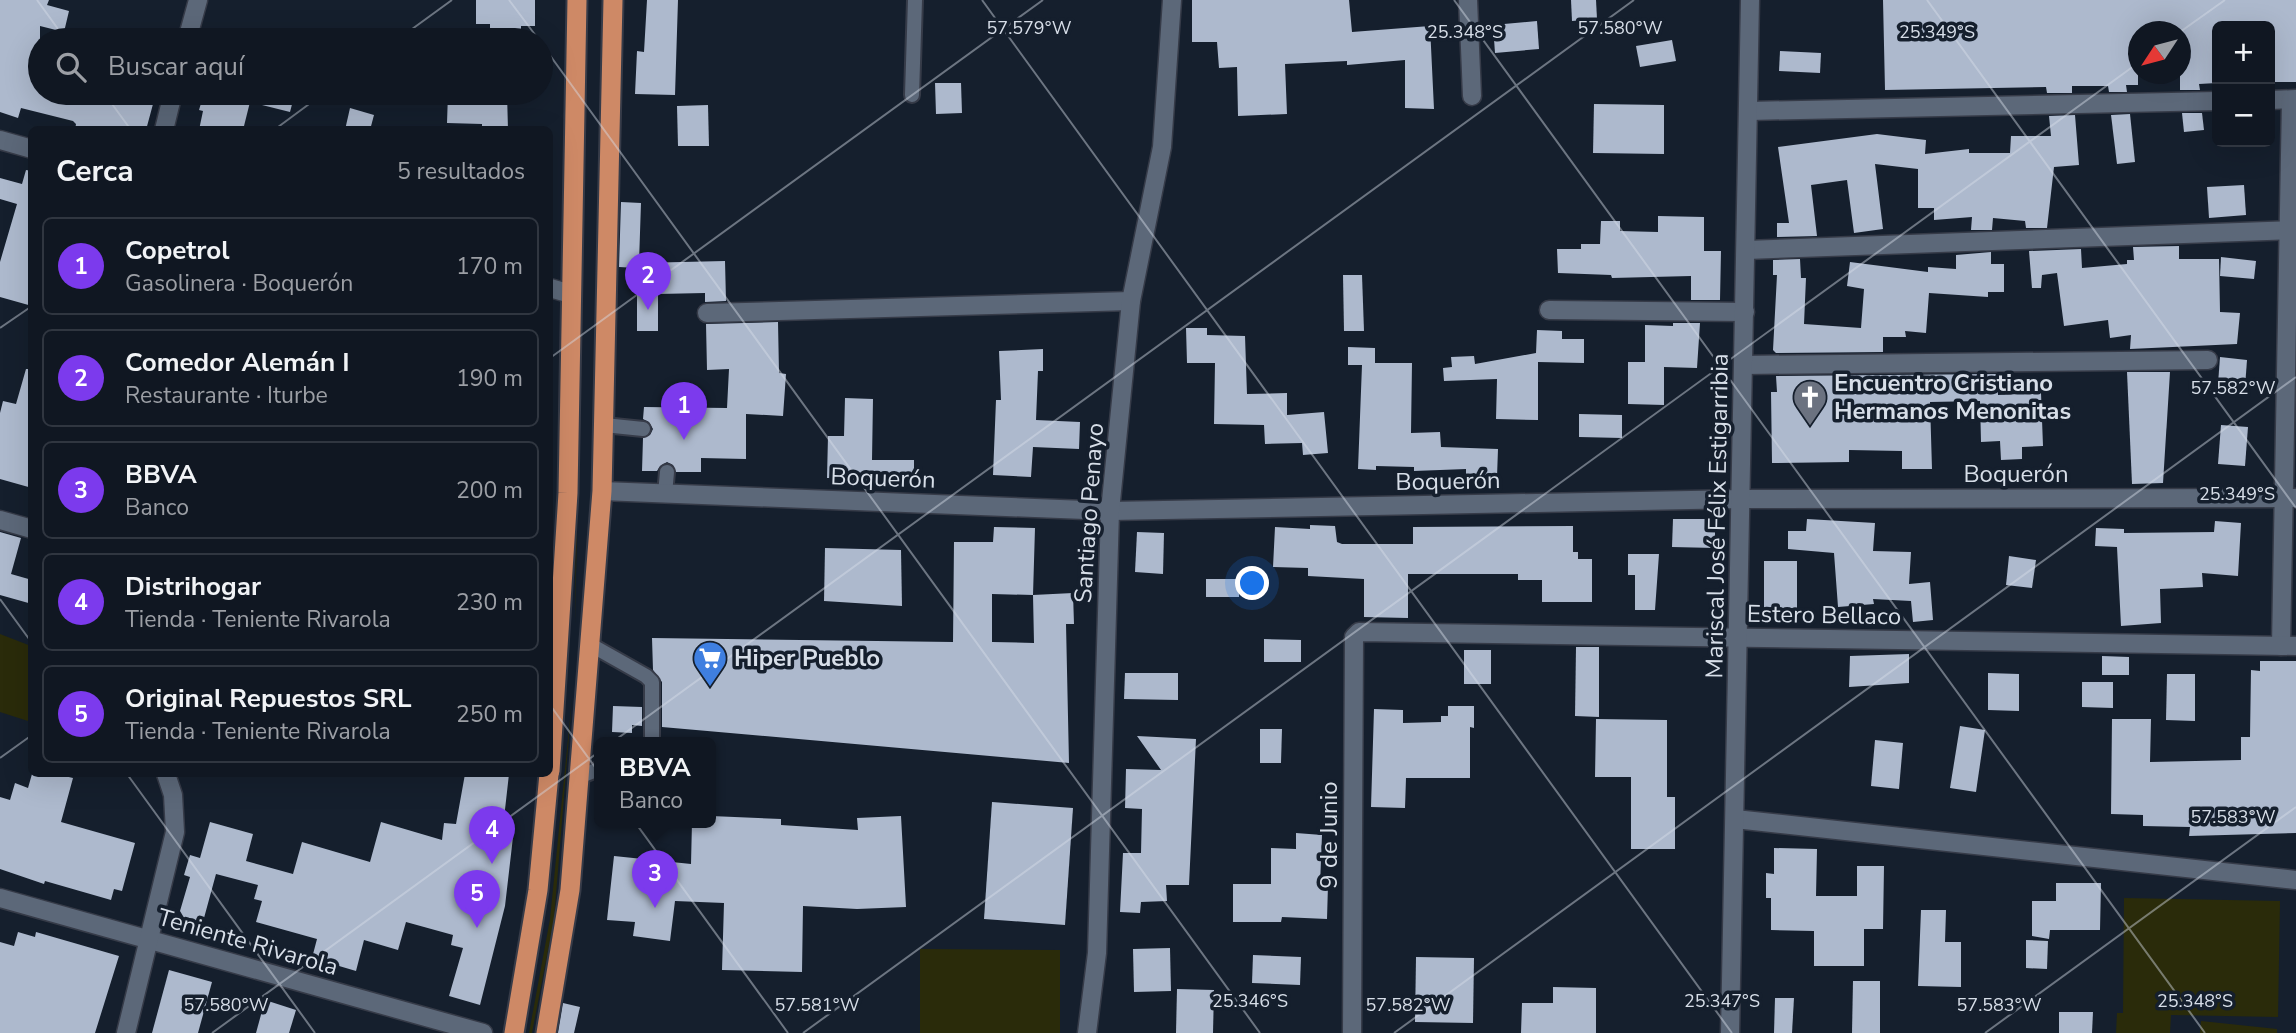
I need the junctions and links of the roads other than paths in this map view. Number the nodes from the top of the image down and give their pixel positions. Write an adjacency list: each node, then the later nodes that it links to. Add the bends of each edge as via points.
1 (198, 0): 8 (street)
2 (576, 0): 22 (highway)
3 (612, 0): 30 (highway)
4 (915, 0): 9 (lane)
5 (1172, 0): 23 (street, Santiago Penayo, via 1162,147)
6 (1468, 0): 10 (street)
7 (1750, 0): 15 (street, Mariscal José Félix Estigarribia)
8 (190, 28)
9 (912, 95)
10 (1472, 96)
11 (2293, 99): 12 (street); 19 (street)
12 (2275, 100)
13 (2212, 101): 15 (street)
14 (170, 105): 16 (street)
15 (1749, 111): 20 (street, Mariscal José Félix Estigarribia)
16 (165, 126)
17 (0, 140): 18 (street)
18 (28, 148)
19 (2292, 231): 20 (street); 27 (street)
20 (1746, 250): 25 (street, Mariscal José Félix Estigarribia)
21 (553, 289): 22 (street)
22 (571, 294): 44 (highway, via 568,493)
23 (1131, 301): 26 (street); 37 (street, Santiago Penayo)
24 (1549, 310): 25 (street)
25 (1745, 312): 29 (street, Mariscal José Félix Estigarribia)
26 (707, 313)
27 (2291, 320): 35 (street)
28 (2208, 360): 29 (street)
29 (1744, 365): 36 (street, Mariscal José Félix Estigarribia)
30 (604, 425): 31 (lane); 33 (highway)
31 (643, 429)
32 (667, 472): 34 (lane)
33 (602, 491): 34 (street, Boquerón); 42 (highway)
34 (665, 494): 37 (street, Boquerón)
35 (2289, 498): 36 (street, Boquerón); 43 (street)
36 (1742, 499): 37 (street, Boquerón); 41 (street, Mariscal José Félix Estigarribia)
37 (1110, 511): 59 (street, Santiago Penayo, via 1097,953)
38 (0, 520): 39 (street)
39 (28, 527)
40 (1354, 637): 41 (street, Estero Bellaco, via 1359,632); 60 (street, 9 de Junio)
41 (1739, 638): 43 (street, Estero Bellaco); 51 (street, Mariscal José Félix Estigarribia)
42 (592, 645): 45 (highway); 47 (lane, via 652,682)
43 (2288, 646)
44 (554, 660): 45 (highway); 46 (highway)
45 (590, 668): 48 (highway)
46 (553, 682)
47 (652, 737)
48 (590, 773): 58 (highway)
49 (167, 777): 54 (street, via 175,832)
50 (549, 777): 57 (highway, via 535,915)
51 (1735, 819): 52 (street); 61 (street, Mariscal José Félix Estigarribia)
52 (2296, 880)
53 (0, 898): 54 (street, Teniente Rivarola)
54 (148, 940): 55 (street); 56 (street, Teniente Rivarola)
55 (126, 1033)
56 (483, 1033)
57 (514, 1033)
58 (545, 1033)
59 (1087, 1033)
60 (1352, 1033)
61 (1730, 1033)

